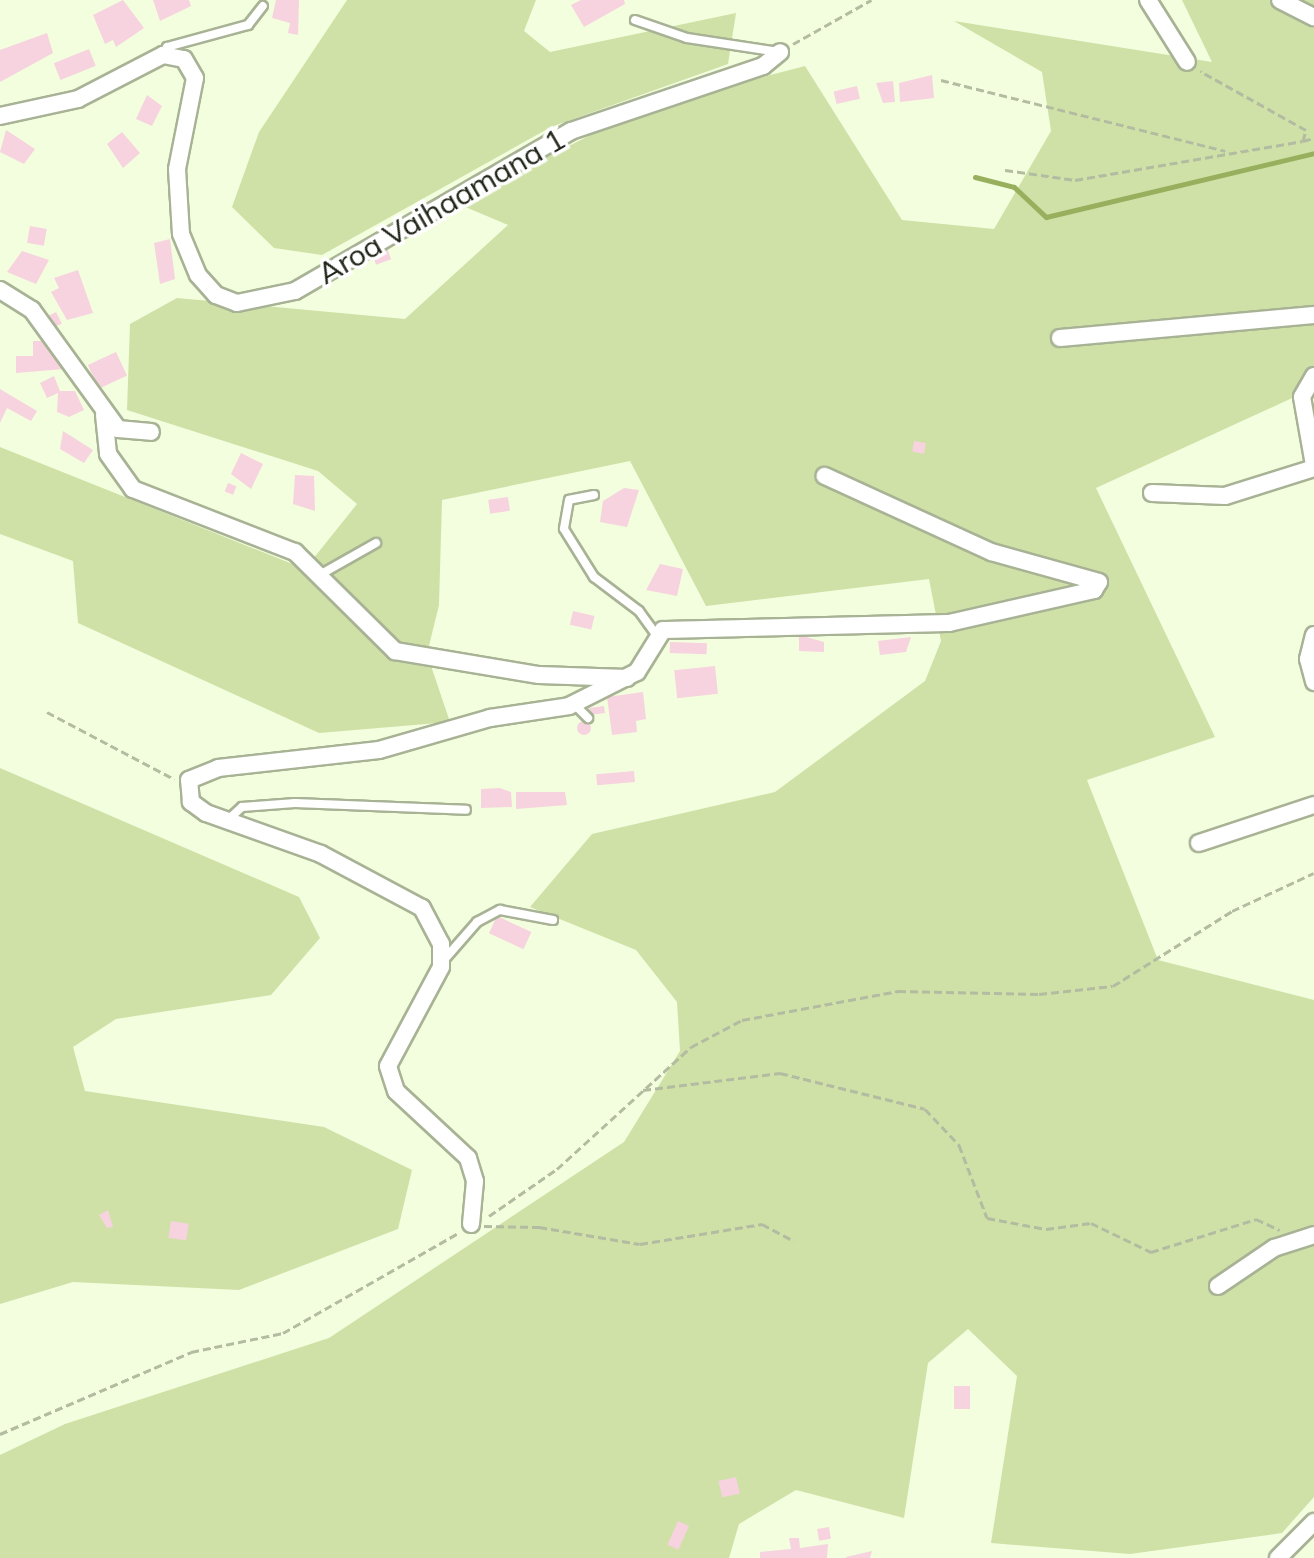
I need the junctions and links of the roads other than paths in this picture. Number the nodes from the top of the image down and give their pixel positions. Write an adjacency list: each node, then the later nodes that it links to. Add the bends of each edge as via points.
1 (1148, 0): 8 (street)
2 (1280, 0): 4 (street)
3 (263, 6): 7 (lane, via 248,25 167,47)
4 (1314, 17)
5 (635, 20): 6 (lane, via 687,38)
6 (780, 52): 7 (street, Aroa Vaihaamana 1, via 763,66 571,131 295,291 237,303 216,295 198,275 181,234 177,169 195,78 184,59)
7 (163, 55): 9 (street, via 78,99)
8 (1187, 62)
9 (0, 116)
10 (0, 290): 14 (street, via 32,310)
11 (1314, 315): 12 (street)
12 (1060, 338)
13 (1314, 376): 16 (street, via 1302,397)
14 (104, 415): 15 (street, via 118,429); 21 (street, via 114,467 145,498 208,515 295,552)
15 (151, 432)
16 (1314, 466): 18 (street, via 1225,496)
17 (825, 476): 23 (street, via 991,552 1099,582 1094,590 949,623 677,628)
18 (1152, 493)
19 (594, 495): 23 (lane, via 569,500 564,529 594,577 639,611)
20 (376, 543): 21 (lane)
21 (323, 573): 24 (street, via 395,651 539,675)
22 (1314, 635): 25 (street, via 1308,659)
23 (658, 637): 24 (street)
24 (627, 678): 26 (street)
25 (1314, 682)
26 (574, 704): 27 (lane); 30 (street, via 379,750 195,773 188,784 191,802)
27 (588, 718)
28 (1314, 805): 31 (street)
29 (466, 810): 30 (lane, via 295,803 242,807)
30 (230, 818): 33 (street, via 405,894 434,929)
31 (1199, 843)
32 (553, 920): 33 (lane, via 500,910 477,922)
33 (441, 964): 34 (street, via 388,1066 396,1091 468,1158 475,1181)
34 (470, 1225)
35 (1306, 1237): 36 (street, via 1242,1265)
36 (1218, 1286)
37 (1314, 1522): 38 (street)
38 (1278, 1558)

